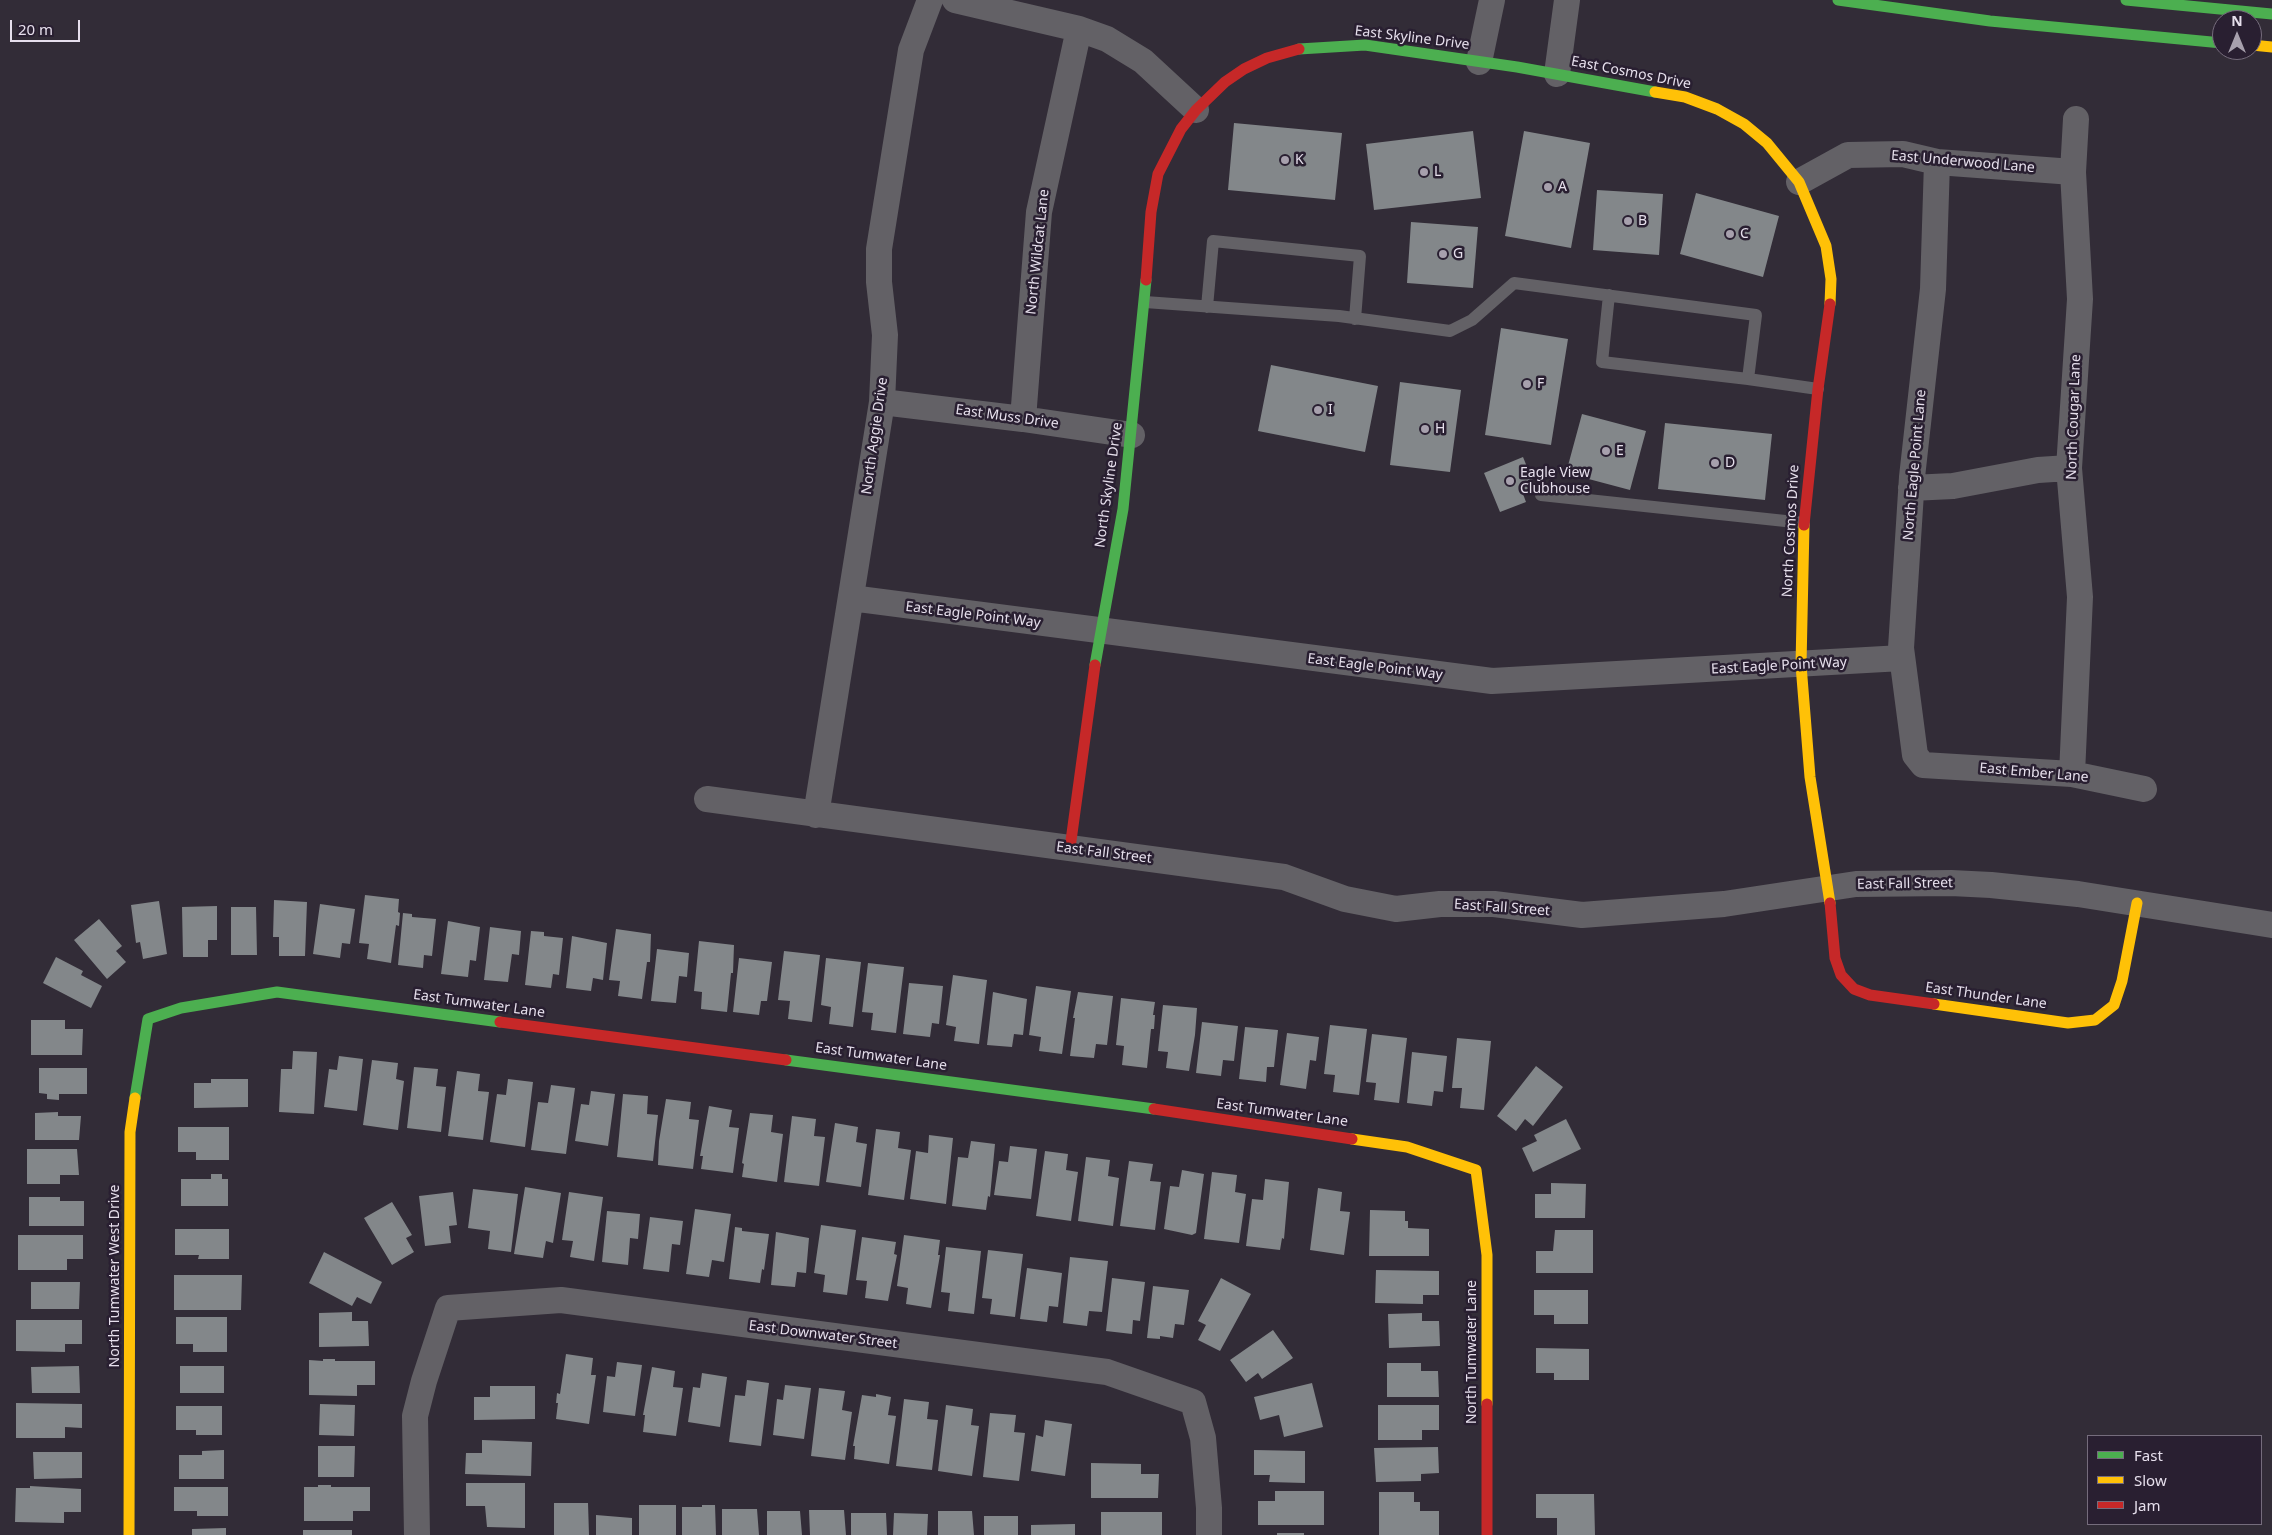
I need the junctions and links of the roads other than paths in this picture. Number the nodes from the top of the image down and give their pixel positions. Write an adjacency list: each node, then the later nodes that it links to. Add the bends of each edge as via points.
1 (930, 0): 24 (street, North Aggie Drive, via 911,50 879,249 885,335)
2 (955, 0): 8 (street)
3 (1492, 0): 10 (street)
4 (1567, 0): 12 (street)
5 (1838, 0): 9 (street, via 1990,21)
6 (2126, 0): 7 (street)
7 (2272, 14)
8 (1079, 29): 14 (street, via 1107,39 1143,62); 25 (street, North Wildcat Lane, via 1039,212)
9 (2212, 42)
10 (1479, 62): 11 (street, East Skyline Drive); 14 (street, East Skyline Drive, via 1365,45 1294,49 1244,69 1226,82)
11 (1517, 67): 12 (street, East Cosmos Drive)
12 (1557, 74): 17 (street, East Cosmos Drive, via 1685,97 1717,109 1767,142)
13 (2076, 119): 16 (street, North Cougar Lane)
14 (1188, 120): 19 (street, North Skyline Drive, via 1161,167 1153,193)
15 (1937, 162): 16 (street, East Underwood Lane); 17 (street, East Underwood Lane, via 1903,154 1848,155); 28 (street, North Eagle Point Lane, via 1933,289)
16 (2073, 172): 27 (street, North Cougar Lane, via 2080,299)
17 (1799, 182): 23 (street, North Cosmos Drive, via 1826,246 1831,279 1830,313)
18 (1609, 295): 21 (lane, via 1514,282 1472,320 1450,331); 22 (lane, via 1756,314); 22 (lane, via 1602,362)
19 (1144, 302): 20 (lane); 26 (street, North Skyline Drive)
20 (1207, 307): 21 (lane); 21 (lane, via 1213,241 1360,256)
21 (1354, 319)
22 (1748, 379): 23 (lane)
23 (1818, 389): 30 (street, North Cosmos Drive)
24 (882, 402): 25 (street, East Muss Drive); 31 (street, North Aggie Drive)
25 (1024, 419): 26 (street, East Muss Drive)
26 (1132, 435): 32 (street, North Skyline Drive, via 1123,509)
27 (2069, 468): 28 (street, via 2038,470 1954,486); 36 (street, North Cougar Lane, via 2080,596)
28 (1911, 488): 33 (street, North Eagle Point Lane)
29 (1541, 496): 30 (lane)
30 (1804, 523): 34 (street, North Cosmos Drive)
31 (851, 598): 32 (street, East Eagle Point Way); 39 (street, North Aggie Drive)
32 (1100, 631): 34 (street, East Eagle Point Way, via 1492,681); 40 (street, North Skyline Drive)
33 (1902, 658): 34 (street, East Eagle Point Way); 35 (street, North Eagle Point Lane, via 1915,755)
34 (1801, 665): 41 (street, North Cosmos Drive, via 1810,777)
35 (1923, 765): 36 (street, East Ember Lane)
36 (2072, 774): 37 (street, East Ember Lane)
37 (2144, 789)
38 (708, 799): 39 (street, East Fall Street)
39 (816, 815): 40 (street, East Fall Street)
40 (1070, 848): 41 (street, East Fall Street, via 1284,876 1345,899 1396,909 1440,904 1494,904 1582,915 1724,904)
41 (1827, 887): 42 (street, East Fall Street, via 1866,884 1991,885); 42 (street, East Thunder Lane, via 1835,958 1841,975 1854,989 1870,995 2068,1023 2095,1020 2114,1005 2122,982)
42 (2136, 903): 43 (street, East Fall Street)
43 (2272, 925)
44 (148, 1019): 45 (street, East Tumwater Lane, via 182,1008 278,992 1118,1104 1407,1147); 46 (street, North Tumwater West Drive, via 130,1132)
45 (1476, 1170): 49 (street, North Tumwater Lane, via 1487,1255)
46 (129, 1535)
47 (418, 1535): 48 (street, East Downwater Street, via 415,1416 448,1308 561,1300 1107,1372 1193,1402 1203,1438)
48 (1209, 1535)
49 (1487, 1535)

